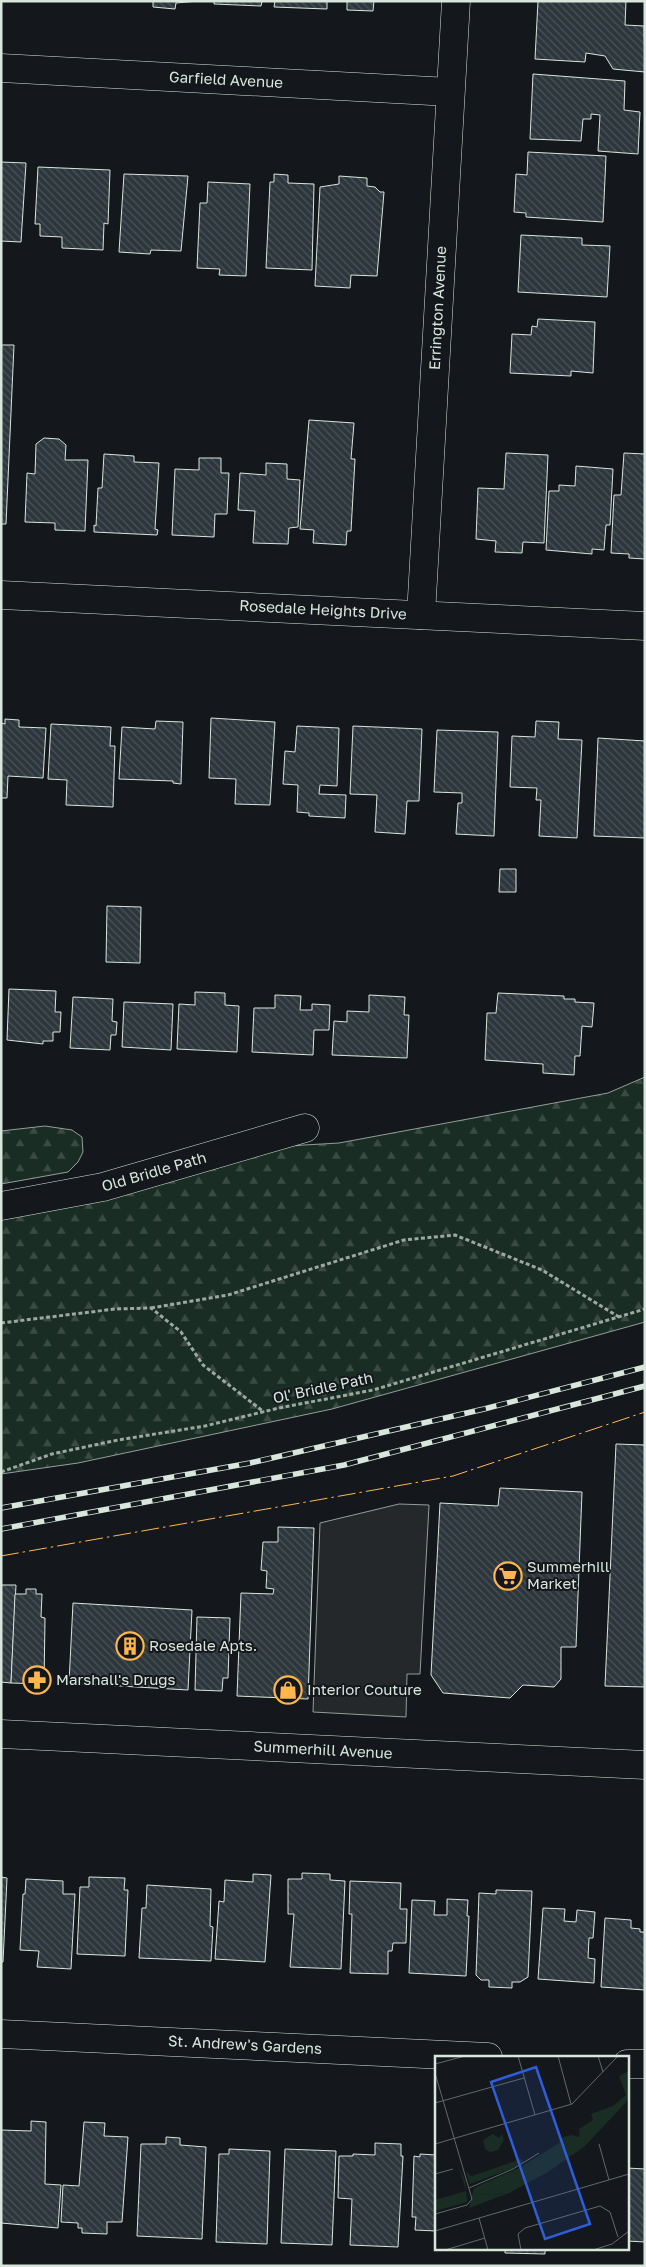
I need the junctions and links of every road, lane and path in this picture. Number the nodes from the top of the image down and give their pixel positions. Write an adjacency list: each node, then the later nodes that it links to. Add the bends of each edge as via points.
1 (456, 1): 3 (street, Errington Avenue)
2 (1, 68): 3 (street, Garfield Avenue)
3 (450, 92): 5 (street, Errington Avenue)
4 (1, 595): 5 (street, Rosedale Heights Drive)
5 (421, 615): 6 (street, Rosedale Heights Drive)
6 (645, 626)
7 (305, 1128): 8 (street, Old Bridle Path, via 103,1187)
8 (1, 1206)
9 (151, 1308): 11 (path, via 228,1295 404,1240 455,1235 542,1270); 12 (path, via 115,1309); 13 (path, via 181,1332 203,1365)
10 (645, 1309): 11 (path, Ol' Bridle Path)
11 (619, 1317): 13 (path, Ol' Bridle Path, via 373,1390)
12 (1, 1323)
13 (264, 1412): 14 (path, Ol' Bridle Path, via 52,1454)
14 (1, 1472)
15 (1, 1734): 16 (street, Summerhill Avenue)
16 (645, 1765)
17 (1, 2034): 18 (street, St. Andrew's Gardens)
18 (467, 2056)
19 (628, 2064): 20 (street)
20 (645, 2064)

